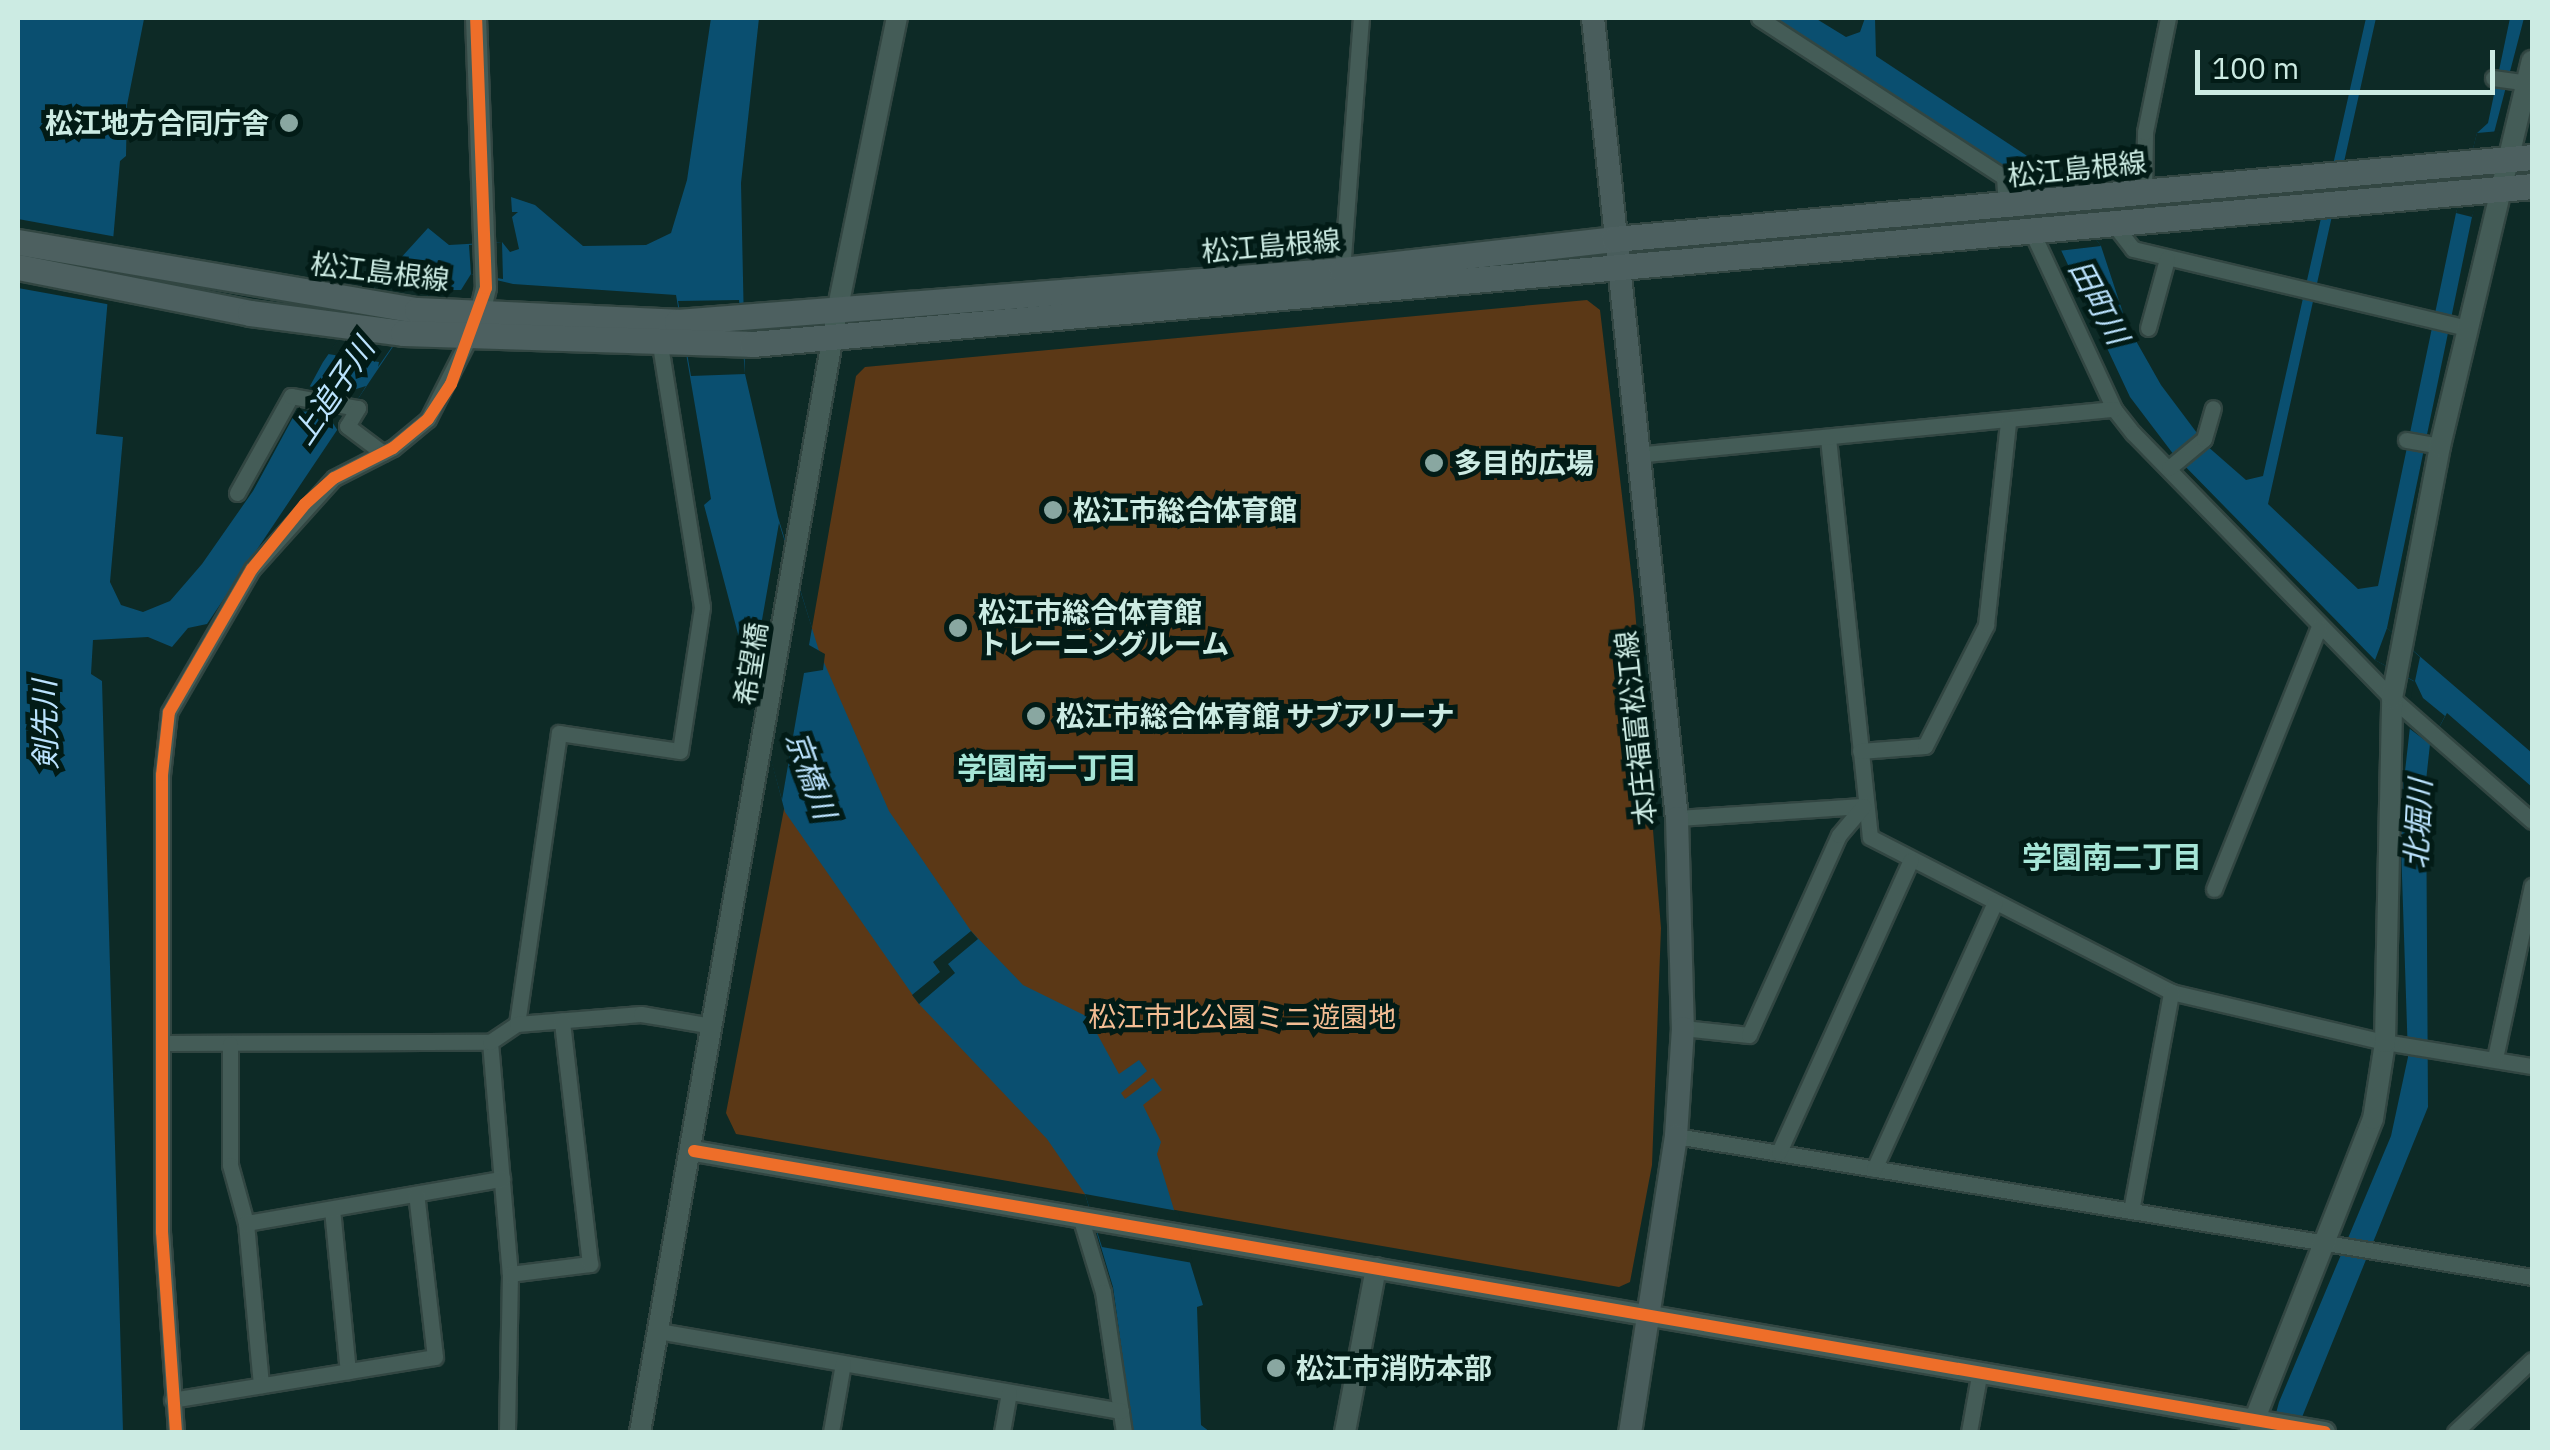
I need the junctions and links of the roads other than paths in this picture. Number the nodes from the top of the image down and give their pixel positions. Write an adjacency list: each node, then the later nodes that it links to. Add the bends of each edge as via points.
1 (476, 18): 23 (street)
2 (897, 18): 24 (street, 希望橋)
3 (1361, 18): 21 (street)
4 (1593, 18): 16 (main road, 本庄福富松江線)
5 (1758, 18): 14 (street, via 2004,177)
6 (2168, 18): 13 (street, via 2144,132)
7 (2532, 62): 9 (street)
8 (2493, 78): 9 (street)
9 (2521, 82): 10 (street)
10 (2512, 159): 12 (street); 13 (main road, 松江島根線)
11 (2532, 186): 12 (main road, 松江島根線)
12 (2494, 189): 15 (main road, 松江島根線); 25 (street)
13 (2144, 192): 14 (main road, 松江島根線, via 2074,200)
14 (2027, 217): 15 (main road, 松江島根線); 16 (main road, 松江島根線); 20 (main road, 松江島根線); 31 (street)
15 (2101, 223): 18 (street, via 2133,249)
16 (1614, 240): 20 (main road, 本庄福富松江線); 21 (main road, 松江島根線)
17 (18, 242): 22 (main road, 松江島根線)
18 (2166, 259): 25 (street); 26 (street)
19 (18, 267): 22 (main road, 松江島根線)
20 (1617, 267): 29 (main road, 松江島根線); 37 (main road, 本庄福富松江線)
21 (1342, 270): 24 (main road, 松江島根線)
22 (161, 280): 23 (main road, 松江島根線, via 417,310); 27 (main road, 松江島根線, via 341,326)
23 (483, 300): 27 (street); 28 (main road, 松江島根線)
24 (838, 312): 28 (main road, 松江島根線, via 752,318); 29 (street, 希望橋)
25 (2461, 327): 35 (street)
26 (2148, 328)
27 (470, 338): 28 (main road, 松江島根線); 36 (street, via 428,419)
28 (673, 338): 29 (main road, 松江島根線, via 752,344); 52 (street, via 702,608 680,751 560,733)
29 (833, 340): 53 (street, 希望橋)
30 (2213, 408): 38 (street, via 2204,439)
31 (2114, 410): 32 (street); 38 (street)
32 (2008, 424): 33 (street); 42 (street, via 1986,625 1925,746)
33 (1828, 438): 37 (street); 42 (street)
34 (2406, 440): 35 (street)
35 (2434, 445): 41 (street)
36 (383, 453): 39 (street, via 348,426 358,408 290,396); 56 (street, via 334,478 284,530 252,569 169,712 162,775)
37 (1636, 455): 44 (main road, 本庄福富松江線)
38 (2173, 465): 40 (street)
39 (236, 493)
40 (2319, 628): 41 (street); 48 (street)
41 (2398, 698): 45 (street); 58 (street)
42 (1860, 751): 43 (street)
43 (1863, 806): 44 (street); 46 (street, via 1870,837); 54 (street, via 1839,835 1748,1035)
44 (1677, 818): 54 (main road, 本庄福富松江線)
45 (2532, 822)
46 (1911, 860): 49 (street); 63 (street)
47 (2532, 886): 59 (street)
48 (2214, 889)
49 (1996, 902): 50 (street); 64 (street)
50 (2171, 992): 58 (street); 68 (street)
51 (562, 1021): 52 (street); 53 (street, via 640,1014); 73 (street, via 590,1264)
52 (516, 1024): 55 (street)
53 (713, 1026): 62 (street, 希望橋)
54 (1684, 1028): 61 (main road, 本庄福富松江線)
55 (490, 1042): 57 (street); 65 (street)
56 (166, 1043): 57 (street); 83 (street, via 162,1232)
57 (230, 1044): 69 (street, via 230,1165)
58 (2394, 1044): 59 (street); 71 (street)
59 (2496, 1058): 60 (street)
60 (2532, 1066)
61 (1676, 1136): 63 (street); 75 (main road, 本庄福富松江線)
62 (694, 1151): 70 (street); 76 (street, 希望橋)
63 (1779, 1152): 64 (street)
64 (1874, 1169): 68 (street)
65 (502, 1178): 66 (street); 73 (street)
66 (416, 1194): 67 (street); 80 (street, via 435,1357)
67 (332, 1208): 69 (street); 80 (street)
68 (2131, 1210): 71 (street)
69 (246, 1222): 81 (street)
70 (1082, 1222): 72 (street); 84 (street, via 1104,1292)
71 (2332, 1242): 74 (street); 85 (street)
72 (1376, 1268): 75 (street); 93 (street)
73 (510, 1274): 88 (street)
74 (2532, 1277)
75 (1650, 1312): 79 (street); 94 (main road, 本庄福富松江線)
76 (658, 1330): 78 (street); 89 (street, 希望橋)
77 (2532, 1360): 96 (street)
78 (843, 1363): 82 (street); 90 (street)
79 (1980, 1370): 85 (street); 95 (street)
80 (348, 1371): 81 (street)
81 (261, 1386): 83 (street)
82 (1009, 1393): 84 (street); 91 (street)
83 (172, 1400): 87 (street)
84 (1121, 1411): 92 (street)
85 (2256, 1425): 86 (street)
86 (2314, 1431)
87 (176, 1432)
88 (507, 1432)
89 (640, 1432)
90 (831, 1432)
91 (1002, 1432)
92 (1124, 1432)
93 (1345, 1432)
94 (1630, 1432)
95 (1969, 1432)
96 (2454, 1432)

